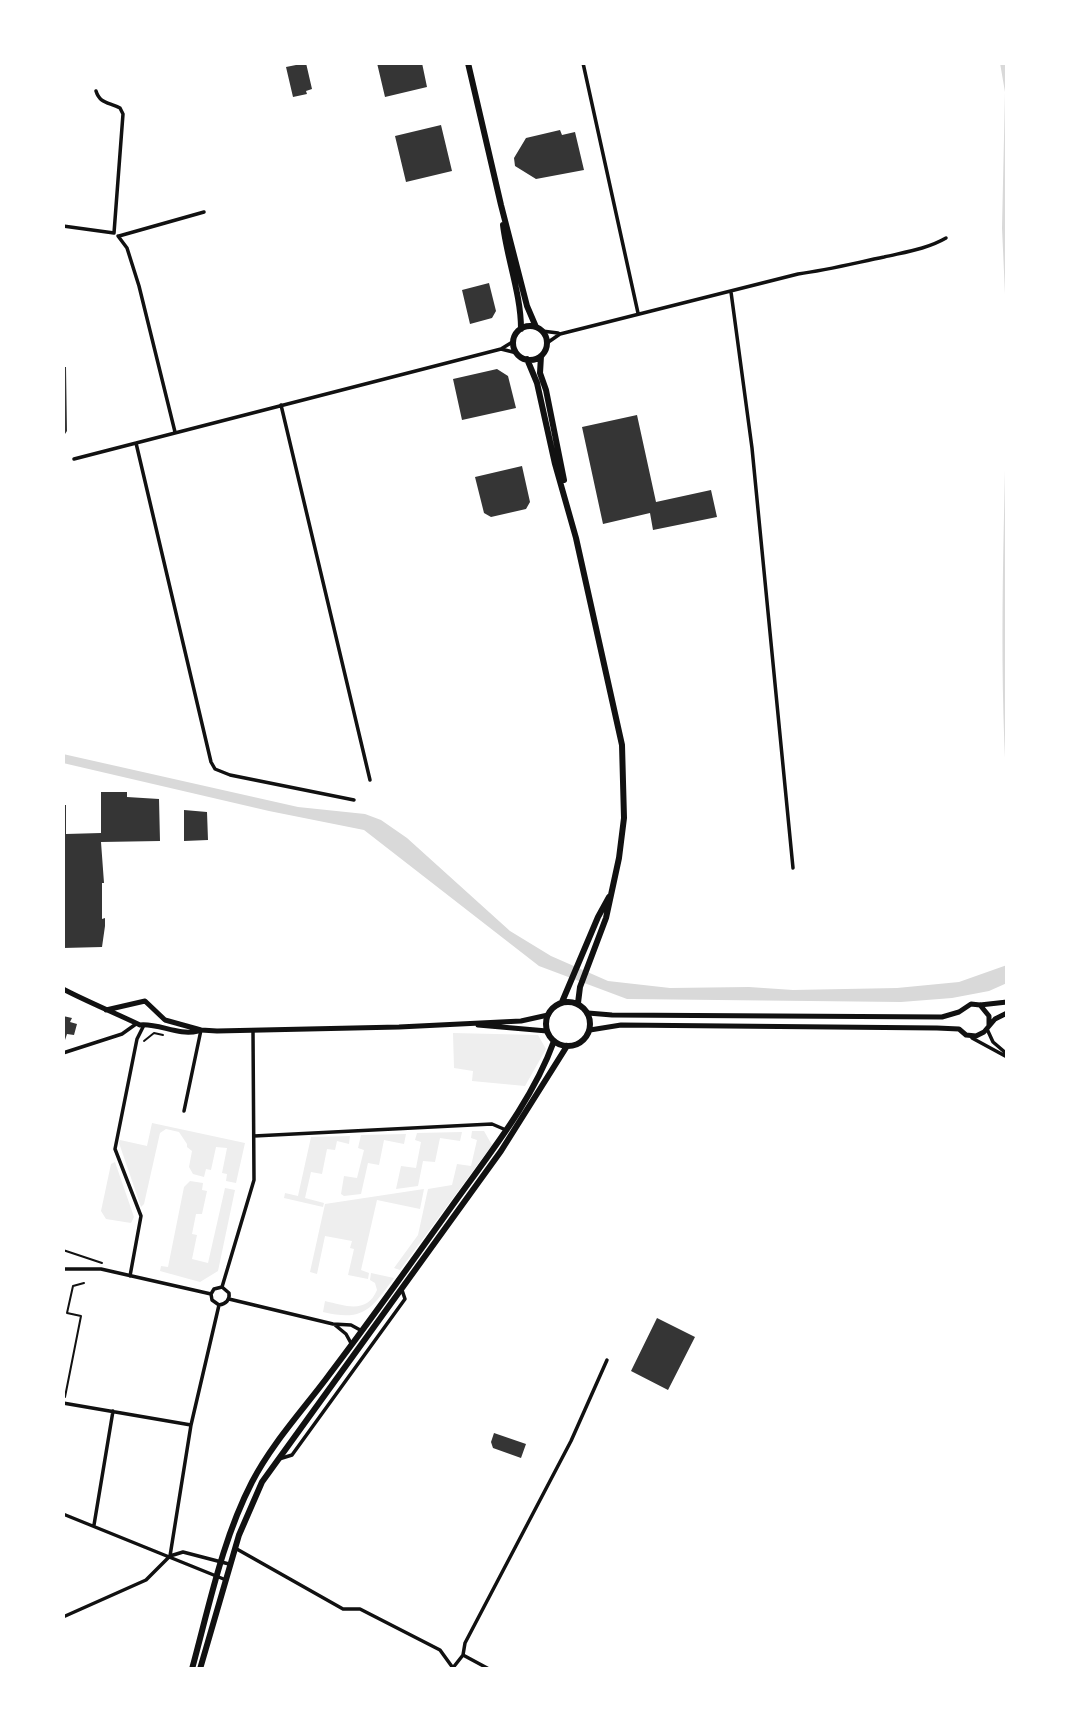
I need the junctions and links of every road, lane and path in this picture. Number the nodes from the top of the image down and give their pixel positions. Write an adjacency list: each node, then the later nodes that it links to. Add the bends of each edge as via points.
1 (468, 63): 4 (main road)
2 (583, 63): 10 (street)
3 (96, 91): 7 (street, via 103,103 113,104 123,114)
4 (501, 205): 11 (main road); 12 (main road, via 527,306)
5 (204, 212): 7 (street)
6 (63, 226): 7 (street)
7 (116, 235): 21 (street, via 127,248 139,286)
8 (946, 237): 9 (street, via 915,250)
9 (731, 292): 10 (street); 27 (street, via 752,448)
10 (638, 313): 13 (street)
11 (521, 329): 12 (main road); 14 (main road)
12 (539, 329): 13 (street); 15 (main road)
13 (560, 334): 15 (street)
14 (514, 341): 16 (street); 17 (main road)
15 (547, 342): 18 (main road)
16 (501, 349): 17 (street); 20 (street)
17 (517, 353): 19 (main road)
18 (541, 356): 19 (main road); 24 (main road, via 540,373)
19 (527, 359): 24 (main road)
20 (281, 405): 21 (street); 25 (street)
21 (175, 432): 22 (street)
22 (136, 443): 23 (street); 26 (street, via 215,769)
23 (74, 459)
24 (566, 496): 28 (main road, via 622,745 624,818)
25 (370, 780)
26 (354, 800)
27 (793, 867)
28 (613, 890): 30 (main road); 32 (main road)
29 (63, 989): 35 (main road)
30 (562, 1002): 32 (main road); 40 (main road)
31 (1007, 1002): 34 (main road)
32 (578, 1003): 38 (main road)
33 (133, 1005): 35 (main road); 36 (main road, via 145,1001); 41 (main road)
34 (980, 1005): 37 (main road, via 966,1005); 44 (main road, via 989,1016)
35 (106, 1010): 41 (main road)
36 (154, 1011): 42 (main road); 46 (main road, via 165,1020)
37 (958, 1012): 38 (main road, via 942,1017); 45 (main road)
38 (588, 1013): 47 (main road)
39 (1007, 1013): 44 (main road)
40 (548, 1015): 43 (main road, via 521,1021); 49 (main road)
41 (134, 1021): 42 (main road); 53 (street, via 126,1033)
42 (146, 1024): 46 (main road, via 191,1033); 61 (street, via 137,1039 115,1149 141,1216)
43 (450, 1024): 48 (main road); 49 (main road)
44 (988, 1027): 50 (main road); 54 (street, via 993,1042)
45 (959, 1029): 47 (main road, via 611,1026); 50 (main road)
46 (201, 1030): 48 (main road); 55 (street)
47 (590, 1030): 52 (main road, via 582,1042)
48 (253, 1031): 57 (street)
49 (547, 1031): 51 (main road)
50 (971, 1036): 54 (street)
51 (554, 1041): 52 (main road); 56 (main road)
52 (567, 1046): 56 (main road)
53 (63, 1053)
54 (1007, 1055)
55 (184, 1111)
56 (510, 1132): 57 (street, via 492,1124); 64 (main road); 69 (main road)
57 (254, 1136): 63 (street, via 254,1180)
58 (63, 1250): 59 (path)
59 (104, 1263)
60 (63, 1269): 61 (street, via 101,1269)
61 (130, 1276): 65 (street)
62 (85, 1283): 73 (path, via 73,1286 67,1312 81,1316)
63 (222, 1287): 65 (street); 66 (street)
64 (402, 1289): 69 (main road); 70 (street, via 405,1299)
65 (211, 1294): 67 (street)
66 (229, 1299): 67 (street); 68 (street)
67 (219, 1305): 75 (street)
68 (334, 1324): 69 (street, via 351,1325); 71 (street)
69 (364, 1334): 70 (street); 71 (main road); 76 (main road)
70 (374, 1342): 76 (street, via 292,1455)
71 (352, 1345): 81 (main road, via 258,1472)
72 (607, 1360): 86 (street, via 570,1441 464,1643)
73 (63, 1403): 74 (street)
74 (114, 1411): 75 (street); 78 (street)
75 (191, 1425): 80 (street)
76 (277, 1460): 79 (main road, via 250,1507)
77 (63, 1514): 78 (street)
78 (94, 1525): 80 (street)
79 (235, 1548): 82 (main road); 87 (street, via 343,1609 360,1609 440,1650)
80 (170, 1556): 81 (street, via 183,1552); 83 (street); 85 (street, via 146,1580)
81 (222, 1562): 82 (street); 83 (main road)
82 (230, 1564): 84 (main road)
83 (217, 1577): 84 (street); 88 (main road)
84 (226, 1580): 89 (main road)
85 (63, 1617)
86 (463, 1655): 87 (street); 90 (street)
87 (453, 1668)
88 (192, 1669)
89 (200, 1669)
90 (489, 1669)

